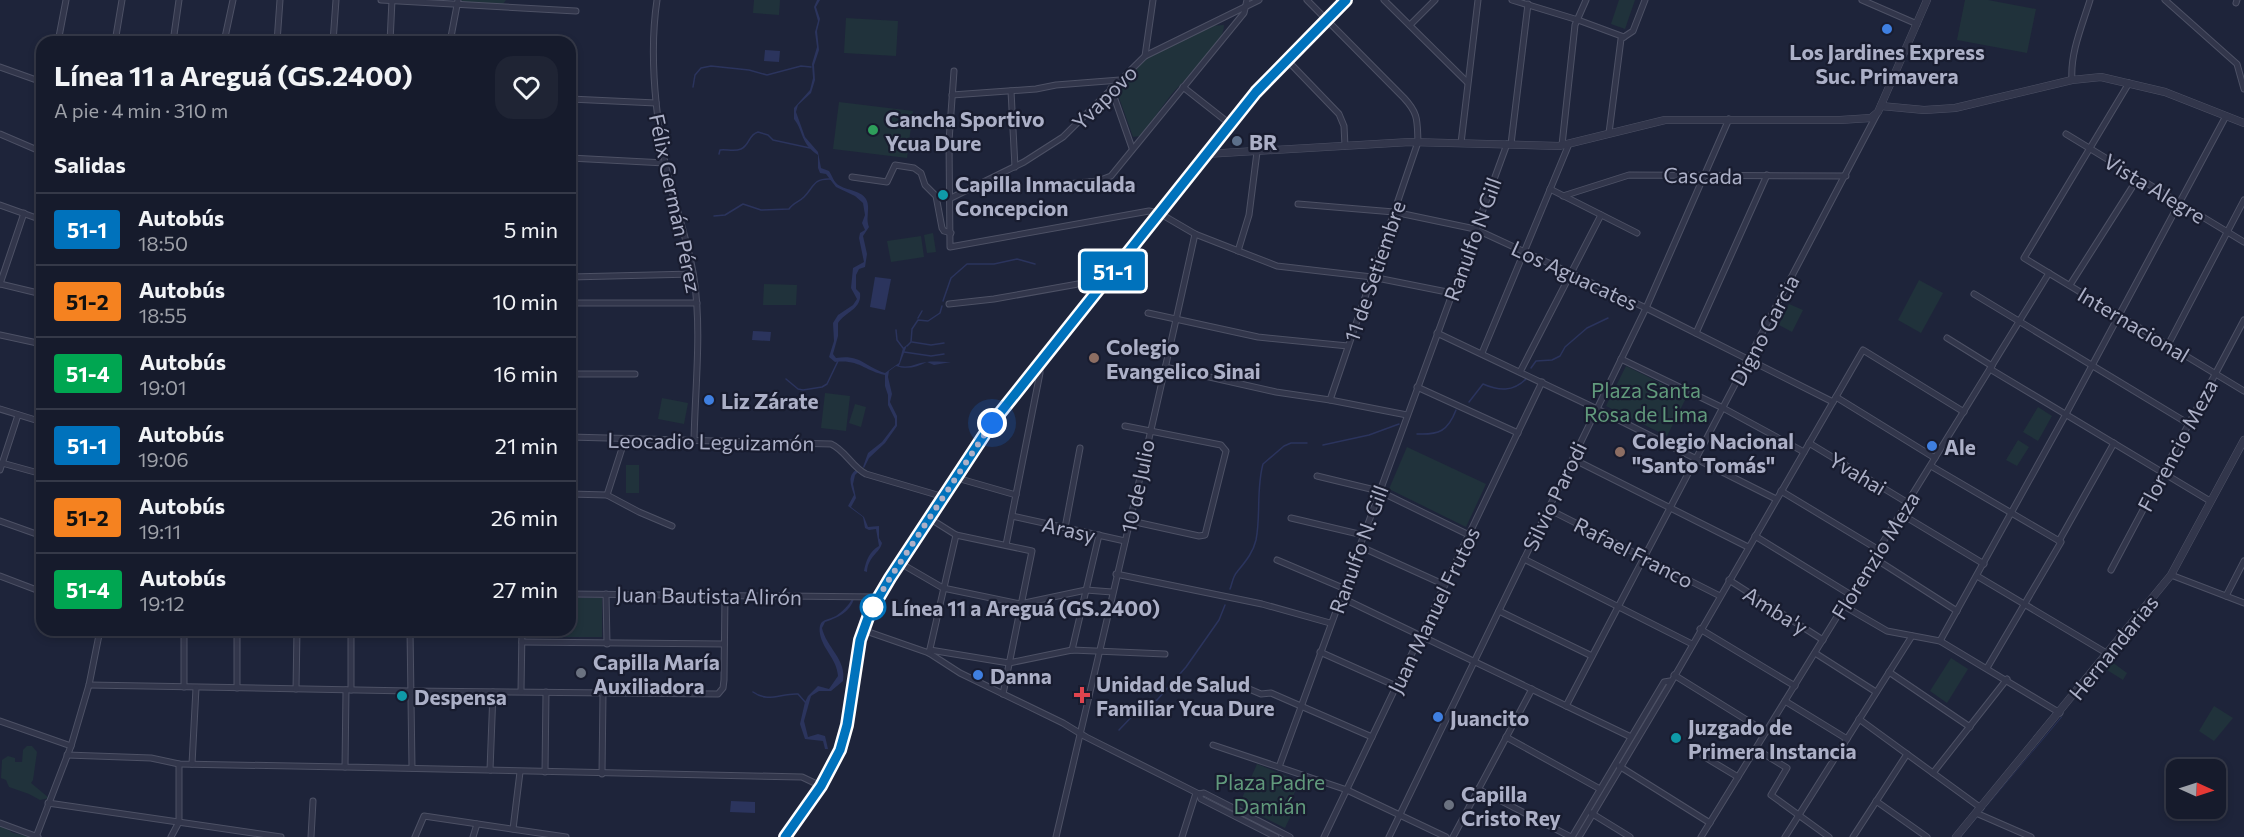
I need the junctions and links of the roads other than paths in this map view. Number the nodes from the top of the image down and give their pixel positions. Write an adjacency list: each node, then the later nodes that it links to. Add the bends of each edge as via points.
1 (66, 0): 34 (street)
2 (122, 0): 35 (street)
3 (179, 0): 36 (street)
4 (233, 0): 37 (street)
5 (280, 0): 38 (street)
6 (336, 0): 39 (street)
7 (381, 0): 8 (street)
8 (392, 0): 25 (street); 40 (street)
9 (508, 0): 28 (street)
10 (657, 0): 61 (street, Félix Germán Pérez, via 653,37)
11 (1153, 0): 43 (street)
12 (1259, 0): 26 (street, Yvapovo)
13 (1307, 0): 30 (street)
14 (1346, 0): 30 (main road)
15 (1384, 0): 33 (street)
16 (1435, 0): 33 (street)
17 (1478, 0): 53 (street)
18 (1512, 0): 27 (street)
19 (1586, 0): 31 (street)
20 (1645, 0): 42 (street, via 1632,31)
21 (1862, 0): 32 (street)
22 (1927, 0): 32 (street)
23 (2090, 0): 51 (street, via 2074,53)
24 (2165, 0): 45 (street)
25 (458, 2): 28 (street); 41 (street)
26 (1246, 3): 43 (street, Yvapovo); 55 (street, via 1244,13)
27 (1528, 4): 31 (street); 72 (street, Ranulfo N Gill)
28 (507, 8): 29 (street)
29 (576, 11)
30 (1326, 20): 44 (main road); 70 (street, via 1414,108)
31 (1578, 20): 42 (street); 73 (street)
32 (1917, 24): 62 (street)
33 (1410, 25): 53 (street)
34 (59, 36)
35 (116, 36)
36 (174, 36)
37 (225, 36)
38 (277, 36)
39 (333, 36)
40 (390, 36)
41 (451, 36)
42 (1624, 37): 67 (street)
43 (1145, 56): 50 (street, Yvapovo)
44 (1286, 59): 66 (main road); 74 (street, via 1339,114)
45 (2237, 64): 46 (street); 57 (street)
46 (2244, 66)
47 (0, 67): 49 (street)
48 (954, 71): 59 (street)
49 (36, 80)
50 (1120, 80): 52 (street); 56 (street, Yvapovo)
51 (2072, 80): 54 (street, via 2101,77); 62 (street, via 1955,108)
52 (1108, 81): 56 (street); 58 (street)
53 (1467, 82): 71 (street)
54 (2129, 83): 63 (street); 76 (street)
55 (1183, 87): 66 (street); 75 (street)
56 (1111, 89): 75 (street); 82 (street, Yvapovo, via 1063,137)
57 (2244, 89)
58 (1011, 91): 59 (street); 82 (street)
59 (952, 95): 91 (street)
60 (576, 99): 61 (street)
61 (656, 103): 81 (street, Félix Germán Pérez)
62 (1879, 109): 64 (street, via 1875,116 1863,119); 85 (street, Digno Garcia)
63 (2226, 116): 65 (street); 93 (street)
64 (1729, 119): 67 (street, via 1665,120); 83 (street, Silvio Parodi)
65 (2244, 123)
66 (1230, 124): 79 (main road)
67 (1609, 133): 73 (street)
68 (0, 134): 77 (street)
69 (2066, 134): 76 (street, Vista Alegre)
70 (1418, 142): 71 (street); 74 (street); 96 (street, 11 de Setiembre)
71 (1461, 143): 72 (street)
72 (1509, 144): 73 (street); 101 (street, Ranulfo N Gill)
73 (1566, 144): 89 (street)
74 (1345, 146): 78 (street)
75 (1132, 148): 88 (street, via 1105,179)
76 (2090, 148): 87 (street, Vista Alegre); 110 (street, Internacional, via 2024,258)
77 (36, 149)
78 (1257, 152): 79 (street); 107 (street, via 1250,208)
79 (1206, 154): 98 (main road)
80 (576, 158): 81 (street)
81 (665, 163): 111 (street, Félix Germán Pérez)
82 (1015, 167): 91 (street, Yvapovo)
83 (1704, 174): 84 (street, Cascada); 90 (street, Cascada, via 1629,175); 123 (street, Silvio Parodi)
84 (1767, 176): 85 (street, Cascada); 130 (street)
85 (1846, 176): 138 (street, Digno Garcia)
86 (852, 177): 102 (street, via 884,182 895,165 919,170 936,196 942,229)
87 (2139, 178): 93 (street, Vista Alegre); 116 (street)
88 (1047, 186)
89 (1550, 189): 90 (street); 108 (street)
90 (1563, 196): 99 (street)
91 (951, 198): 102 (street)
92 (2244, 200): 103 (street)
93 (2180, 203): 103 (street, Vista Alegre); 125 (street)
94 (1298, 204): 96 (street, Los Aguacates)
95 (0, 205): 97 (street)
96 (1394, 212): 101 (street, Los Aguacates); 113 (street, 11 de Setiembre)
97 (24, 213): 100 (street); 115 (street)
98 (1159, 213): 102 (street, via 1149,211 950,247); 105 (street); 114 (main road)
99 (1601, 215): 104 (street); 109 (street)
100 (36, 218)
101 (1475, 229): 108 (street, Los Aguacates); 118 (street, Ranulfo N Gill)
102 (951, 232)
103 (2227, 232): 106 (street, Vista Alegre); 134 (street)
104 (1637, 233)
105 (1195, 234): 107 (street); 126 (street, 10 de Julio)
106 (2244, 242)
107 (1239, 251): 113 (street, via 1277,266)
108 (1524, 251): 109 (street, Los Aguacates); 136 (street)
109 (1572, 273): 123 (street, Los Aguacates); 143 (street)
110 (2049, 273): 116 (street, Internacional); 128 (street, Florenzio Meza)
111 (693, 274): 112 (street); 121 (street, Félix Germán Pérez)
112 (576, 277)
113 (1372, 277): 118 (street); 135 (street, 11 de Setiembre)
114 (1106, 279): 122 (street); 139 (main road)
115 (0, 284): 117 (street)
116 (2070, 285): 125 (street, Internacional)
117 (36, 293)
118 (1452, 293): 129 (street, Ranulfo N Gill)
119 (1974, 294): 128 (street)
120 (576, 303): 121 (street)
121 (697, 303): 167 (street, Félix Germán Pérez)
122 (949, 304)
123 (1646, 308): 130 (street, Los Aguacates); 137 (street, Silvio Parodi)
124 (1148, 313): 126 (street)
125 (2120, 315): 134 (street, Internacional); 140 (street)
126 (1176, 319): 135 (street, via 1258,337); 141 (street, 10 de Julio)
127 (2244, 320): 146 (street, Florencio Meza)
128 (2019, 321): 140 (street); 142 (street, Florenzio Meza)
129 (1437, 333): 136 (street); 148 (street, Ranulfo N. Gill)
130 (1696, 333): 138 (street, Los Aguacates)
131 (0, 337): 133 (street)
132 (1947, 338): 142 (street)
133 (36, 343)
134 (2168, 345): 146 (street, Internacional)
135 (1348, 346): 150 (street, 11 de Setiembre)
136 (1482, 353): 143 (street)
137 (1621, 359): 152 (street); 154 (street, Silvio Parodi)
138 (1749, 360): 151 (street, Los Aguacates); 152 (street, Digno Garcia)
139 (1039, 363): 181 (main road, via 992,423); 186 (street)
140 (2093, 364): 156 (street); 160 (street)
141 (1164, 367): 150 (street); 162 (street, 10 de Julio)
142 (1991, 367): 155 (street, Florenzio Meza); 156 (street)
143 (1520, 372): 147 (street)
144 (576, 374): 145 (street)
145 (635, 374)
146 (2215, 374): 149 (street, Internacional); 160 (street, Florencio Meza)
147 (1542, 382): 154 (street); 163 (street, Juan Manuel Frutos)
148 (1417, 387): 158 (street, Ranulfo N. Gill); 163 (street)
149 (2244, 391)
150 (1330, 400): 158 (street)
151 (1834, 400): 155 (street, via 1863,350); 168 (street); 173 (street, Los Aguacates)
152 (1723, 408): 171 (street); 172 (street, Digno Garcia)
153 (0, 409): 157 (street)
154 (1597, 409): 172 (street); 174 (street, Silvio Parodi)
155 (1964, 412): 173 (street, Florenzio Meza)
156 (2066, 414): 169 (street); 193 (street)
157 (18, 415): 159 (street); 175 (street)
158 (1407, 415): 182 (street, Ranulfo N. Gill)
159 (36, 420)
160 (2189, 424): 179 (street, Florencio Meza)
161 (1125, 426): 162 (street)
162 (1150, 431): 199 (street, 10 de Julio); 199 (street, via 1221,445 1226,453 1205,535)
163 (1518, 433): 205 (street, Juan Manuel Frutos)
164 (576, 437): 165 (street, Leocadio Leguizamón)
165 (625, 439): 167 (street, Leocadio Leguizamón); 185 (street)
166 (2244, 440): 189 (street, Hernandarias)
167 (693, 441): 187 (street, Leocadio Leguizamón, via 831,444 866,474)
168 (1809, 443): 171 (street); 190 (street, Yvahai)
169 (2114, 444): 179 (street); 209 (street)
170 (1080, 448): 201 (street)
171 (1804, 452): 183 (street)
172 (1696, 458): 188 (street); 191 (street, Digno Garcia)
173 (1935, 458): 176 (street, Florenzio Meza)
174 (1572, 459): 191 (street); 192 (street, Silvio Parodi)
175 (3, 463): 177 (street); 178 (street)
176 (1931, 466): 190 (street, Florenzio Meza); 193 (street)
177 (0, 470)
178 (36, 472)
179 (2162, 474): 189 (street); 221 (street, Florencio Meza)
180 (1317, 476): 182 (street)
181 (957, 478): 186 (street); 187 (main road)
182 (1379, 491): 204 (street, Ranulfo N. Gill); 205 (street)
183 (1781, 491): 188 (street); 213 (street)
184 (576, 494): 185 (street)
185 (607, 495): 200 (street)
186 (1016, 495): 195 (street)
187 (944, 497): 196 (main road)
188 (1776, 499): 207 (street)
189 (2210, 501): 223 (street, Hernandarias)
190 (1908, 503): 194 (street, Florenzio Meza)
191 (1670, 508): 212 (street); 214 (street, Digno Garcia)
192 (1548, 509): 214 (street, Rafael Franco); 216 (street, Silvio Parodi)
193 (2012, 512): 209 (street); 220 (street)
194 (1901, 514): 213 (street, Florenzio Meza); 220 (street)
195 (1012, 516): 201 (street, Arasy); 210 (street)
196 (929, 518): 203 (street); 219 (main road)
197 (1291, 518): 204 (street)
198 (0, 521): 202 (street)
199 (1131, 521): 208 (street, 10 de Julio)
200 (672, 526)
201 (1065, 528): 206 (street, Arasy)
202 (36, 534)
203 (956, 535): 210 (street); 228 (street)
204 (1363, 535): 211 (street, Ranulfo N. Gill)
205 (1469, 535): 227 (street, Juan Manuel Frutos)
206 (1099, 536): 208 (street, Arasy); 231 (street)
207 (1755, 536): 212 (street); 236 (street)
208 (1125, 541): 222 (street, 10 de Julio)
209 (2059, 541): 244 (street)
210 (1006, 545): 242 (street, via 1032,551)
211 (1359, 546): 227 (street); 229 (street, Ranulfo N. Gill)
212 (1748, 547): 226 (street)
213 (1879, 550): 215 (street, Florenzio Meza)
214 (1644, 557): 237 (street, Rafael Franco); 245 (street, Digno Garcia)
215 (1874, 558): 236 (street, Florenzio Meza); 247 (street)
216 (1524, 559): 245 (street); 246 (street, Silvio Parodi)
217 (1277, 560): 229 (street)
218 (2244, 561): 238 (street)
219 (900, 563): 228 (street); 239 (main road)
220 (1984, 564): 225 (street)
221 (2110, 570)
222 (1116, 574): 232 (street, 10 de Julio); 248 (street, via 1262,604)
223 (2171, 575): 238 (street); 272 (street, Hernandarias)
224 (0, 576): 230 (street)
225 (1977, 576): 244 (street); 247 (street)
226 (1729, 580): 237 (street); 260 (street, Amba'y)
227 (1445, 585): 258 (street, Juan Manuel Frutos)
228 (943, 588): 242 (street); 267 (street)
229 (1344, 588): 240 (street, Ranulfo N. Gill)
230 (36, 590)
231 (1086, 590): 232 (street); 242 (street); 266 (street)
232 (1112, 592): 268 (street, 10 de Julio)
233 (576, 594): 234 (street, Juan Bautista Alirón)
234 (606, 594): 235 (street, Juan Bautista Alirón); 263 (street)
235 (724, 595): 239 (street, Juan Bautista Alirón); 264 (street)
236 (1851, 595): 243 (street, Florenzio Meza)
237 (1720, 596): 249 (street)
238 (2226, 596): 241 (street)
239 (878, 597): 250 (main road)
240 (1340, 597): 248 (street, Ranulfo N. Gill); 258 (street)
241 (2244, 603)
242 (1020, 604): 275 (street)
243 (1844, 606): 259 (street, via 1881,628); 260 (street, Florenzio Meza)
244 (2024, 606): 272 (street); 276 (street)
245 (1618, 607): 265 (street); 273 (street, Digno Garcia)
246 (1499, 610): 273 (street); 274 (street, Silvio Parodi)
247 (1957, 611): 261 (street)
248 (1330, 623): 269 (street, Ranulfo N. Gill)
249 (1701, 629): 265 (street); 284 (street)
250 (863, 630): 267 (street); 329 (main road, via 844,739)
251 (99, 636): 282 (street)
252 (184, 636): 285 (street)
253 (237, 636): 286 (street)
254 (297, 636): 288 (street)
255 (351, 636): 290 (street)
256 (410, 636): 291 (street)
257 (522, 636): 262 (street)
258 (1421, 636): 274 (street); 283 (street, Juan Manuel Frutos)
259 (1912, 636): 261 (street); 277 (street)
260 (1823, 640): 270 (street, Florenzio Meza)
261 (1940, 641): 276 (street)
262 (522, 642): 263 (street); 292 (street)
263 (607, 644): 264 (street)
264 (724, 644): 296 (street, via 724,680 718,694)
265 (1692, 644): 278 (street)
266 (1072, 650): 268 (street); 275 (street)
267 (930, 651): 275 (street); 297 (street, via 960,673)
268 (1099, 651): 271 (street); 306 (street, 10 de Julio)
269 (1320, 652): 283 (street); 299 (street, Ranulfo N. Gill)
270 (1815, 653): 284 (street, Florenzio Meza); 295 (street)
271 (1165, 654)
272 (2108, 654): 301 (street, Hernandarias)
273 (1592, 656): 300 (street, Digno Garcia)
274 (1474, 660): 289 (street); 339 (street, Silvio Parodi)
275 (1009, 663): 297 (street)
276 (1987, 668): 279 (street)
277 (1889, 672): 295 (street); 304 (street)
278 (1674, 675): 280 (street); 305 (street)
279 (2007, 679): 301 (street); 304 (street)
280 (1670, 681): 309 (street, via 1664,682); 319 (street)
281 (1235, 683): 299 (street)
282 (89, 685): 285 (street); 312 (street)
283 (1396, 686): 307 (street, Juan Manuel Frutos)
284 (1795, 686): 298 (street, Florenzio Meza)
285 (184, 687): 287 (street)
286 (237, 687): 287 (street); 288 (street)
287 (196, 688): 318 (street)
288 (296, 689): 290 (street)
289 (1532, 689): 300 (street); 308 (street)
290 (349, 690): 291 (street); 320 (street)
291 (410, 691): 293 (street); 322 (street)
292 (521, 691): 293 (street); 294 (street)
293 (493, 692): 323 (street)
294 (546, 692): 296 (street); 325 (street)
295 (1876, 692): 302 (street)
296 (603, 693): 327 (street)
297 (1003, 694): 306 (street)
298 (1785, 701): 305 (street, Florenzio Meza); 310 (street)
299 (1300, 706): 307 (street); 321 (street, Ranulfo N. Gill)
300 (1566, 706): 309 (street)
301 (2060, 713): 337 (street, Hernandarias)
302 (1859, 719): 310 (street); 314 (street)
303 (0, 721): 312 (street)
304 (1970, 727): 326 (street)
305 (1766, 732): 313 (street, Florenzio Meza)
306 (1080, 736): 333 (street); 356 (street, 10 de Julio)
307 (1372, 737): 332 (street, Juan Manuel Frutos)
308 (1506, 737): 330 (street); 331 (street)
309 (1631, 737): 319 (street)
310 (1847, 739): 340 (street)
311 (1213, 745): 321 (street)
312 (71, 746): 315 (street)
313 (1756, 749): 328 (street, Florenzio Meza); 340 (street, via 1787,768 1771,795)
314 (1907, 754): 326 (street); 335 (street)
315 (67, 755): 317 (street, via 151,758); 336 (street)
316 (1703, 756): 328 (street)
317 (179, 764): 318 (street); 341 (street)
318 (192, 765): 320 (street)
319 (1618, 766): 331 (street); 338 (street); 342 (street)
320 (345, 767): 322 (street)
321 (1279, 767): 332 (street)
322 (412, 768): 323 (street)
323 (490, 770): 324 (street)
324 (520, 772): 325 (street); 346 (street)
325 (545, 772): 327 (street)
326 (1934, 773): 337 (street)
327 (602, 774): 329 (street, via 810,780)
328 (1738, 777): 342 (street, Florenzio Meza)
329 (821, 786): 355 (main road)
330 (1478, 789): 363 (street); 364 (street)
331 (1600, 789): 338 (street)
332 (1347, 790): 339 (street); 360 (street, Juan Manuel Frutos)
333 (1198, 794): 345 (street, via 1201,799); 357 (street)
334 (313, 801): 351 (street)
335 (1876, 801): 370 (street); 371 (street)
336 (48, 803): 341 (street); 348 (street)
337 (1979, 810): 372 (street, Hernandarias); 373 (street)
338 (1590, 812): 364 (street); 365 (street); 366 (street)
339 (1400, 814): 361 (street, Silvio Parodi); 362 (street)
340 (1798, 815): 368 (street); 369 (street)
341 (179, 822): 349 (street); 350 (street)
342 (1710, 823): 367 (street, Florenzio Meza)
343 (0, 824): 348 (street)
344 (477, 824): 346 (street); 352 (street, via 424,816); 353 (street)
345 (1263, 827): 358 (street); 359 (street)
346 (513, 829): 347 (street)
347 (544, 835): 354 (street)
348 (37, 837)
349 (171, 837)
350 (280, 837)
351 (311, 837)
352 (415, 837)
353 (473, 837)
354 (566, 837)
355 (785, 837)
356 (1056, 837)
357 (1182, 837)
358 (1276, 837)
359 (1290, 837)
360 (1324, 837)
361 (1389, 837)
362 (1446, 837)
363 (1453, 837)
364 (1571, 837)
365 (1579, 837)
366 (1630, 837)
367 (1701, 837)
368 (1785, 837)
369 (1829, 837)
370 (1853, 837)
371 (1927, 837)
372 (1956, 837)
373 (2031, 837)

